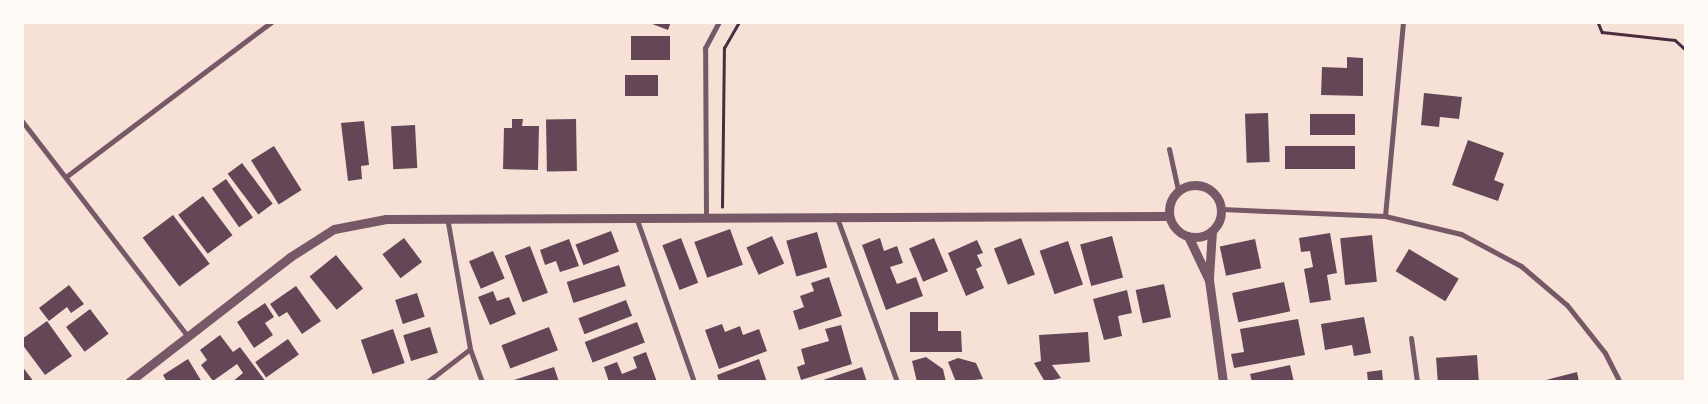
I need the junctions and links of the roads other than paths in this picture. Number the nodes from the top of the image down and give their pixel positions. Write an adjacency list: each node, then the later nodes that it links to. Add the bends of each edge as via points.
1 (271, 22): 6 (street)
2 (719, 22): 10 (street, via 705,48)
3 (1404, 22): 14 (street)
4 (22, 121): 6 (street)
5 (1169, 149): 7 (street)
6 (67, 176): 18 (street)
7 (1178, 190): 8 (street, via 1193,184 1208,187 1219,198); 13 (street, via 1170,202)
8 (1222, 209): 14 (street); 15 (street, via 1218,225)
9 (636, 215): 10 (street); 12 (street); 24 (street)
10 (706, 215): 11 (street)
11 (836, 215): 13 (street); 25 (street)
12 (447, 216): 18 (street, via 386,219 334,230 290,257); 20 (street)
13 (1169, 216): 16 (street, via 1176,229)
14 (1385, 216): 28 (street, via 1461,234 1521,266 1567,306 1605,353)
15 (1212, 231): 16 (street); 17 (street)
16 (1188, 236): 17 (street)
17 (1209, 280): 26 (street)
18 (187, 335): 21 (street)
19 (1411, 338): 27 (street)
20 (470, 349): 22 (street); 23 (street)
21 (129, 382)
22 (427, 382)
23 (482, 382)
24 (694, 382)
25 (897, 382)
26 (1223, 382)
27 (1417, 382)
28 (1620, 382)

